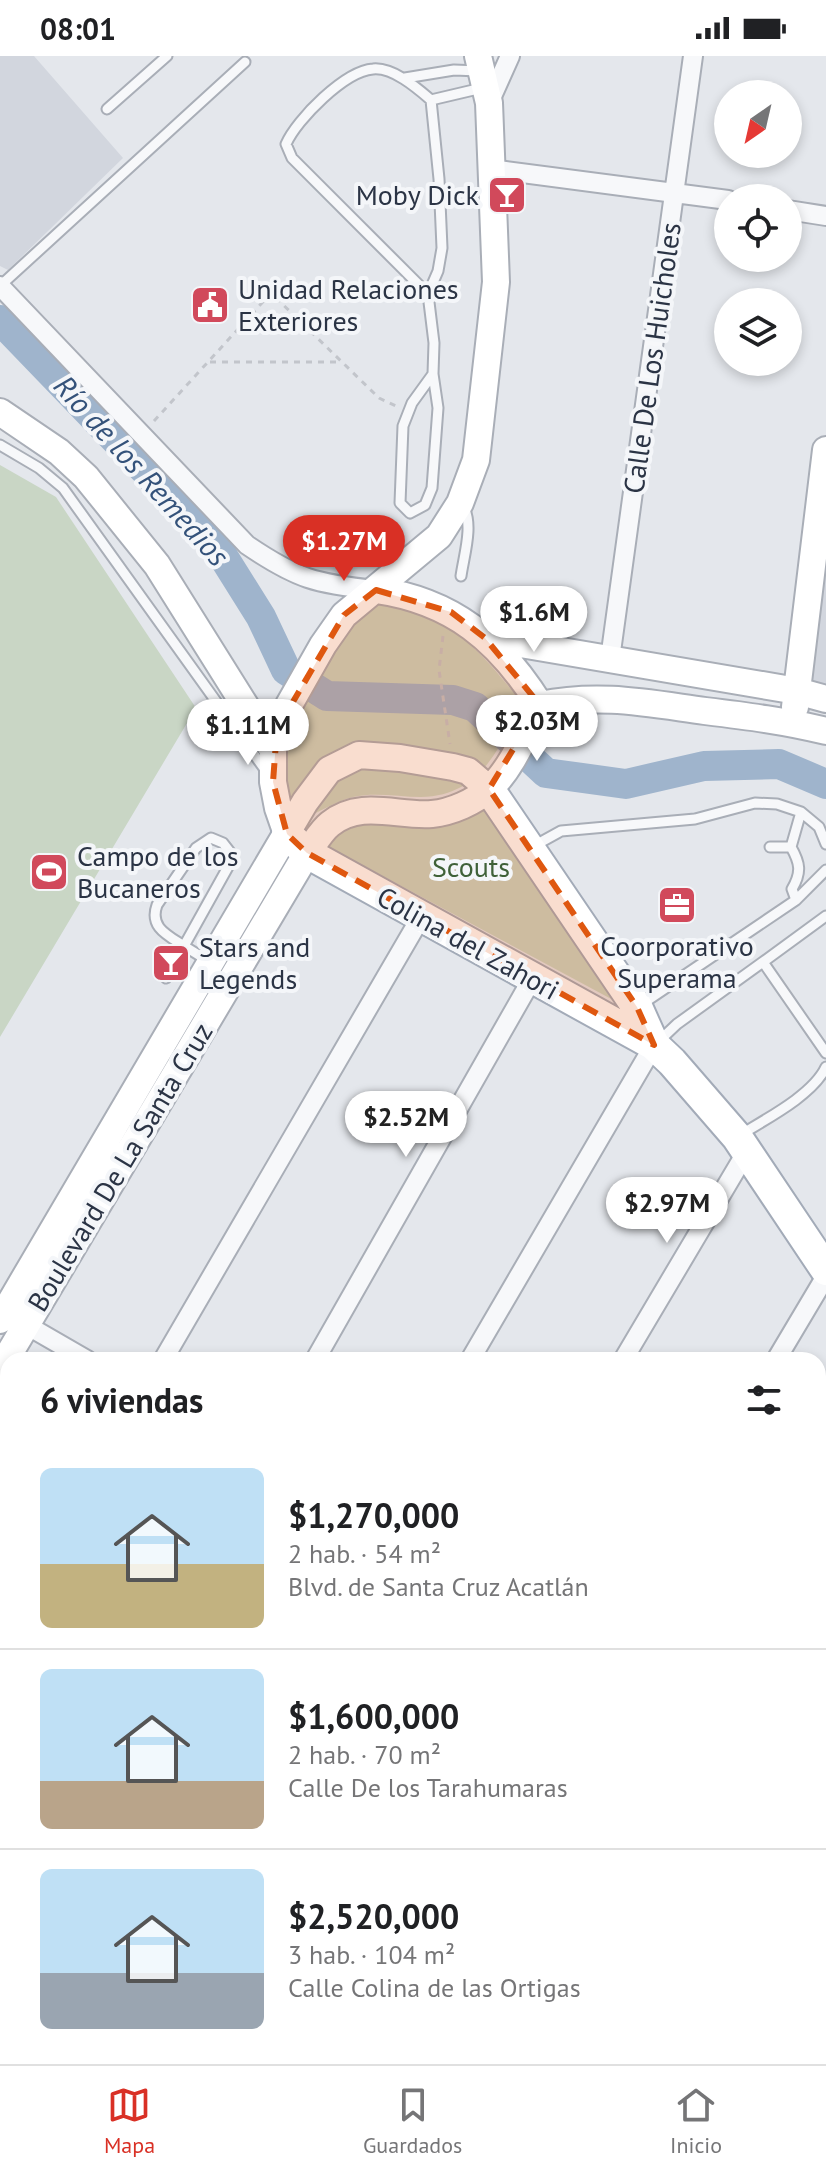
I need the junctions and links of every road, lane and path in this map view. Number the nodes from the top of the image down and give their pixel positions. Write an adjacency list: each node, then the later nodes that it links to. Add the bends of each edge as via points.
1 (167, 56): 8 (lane)
2 (510, 56): 6 (street)
3 (693, 56): 10 (street, Calle De Los Huicholes)
4 (245, 62): 14 (lane)
5 (405, 78): 6 (lane, via 454,70); 7 (lane); 15 (lane, via 373,68 342,82 292,129 286,144 292,158)
6 (482, 79): 7 (lane); 9 (main road)
7 (431, 100): 15 (lane, via 442,248)
8 (107, 109)
9 (491, 169): 10 (street); 24 (main road, via 495,304 476,460)
10 (675, 192): 11 (street); 29 (street, Calle De Los Huicholes)
11 (714, 198)
12 (802, 212): 13 (street)
13 (826, 216)
14 (0, 286): 21 (street)
15 (428, 294): 18 (lane)
16 (207, 362): 17 (path); 17 (path, via 271,293); 21 (path)
17 (342, 362): 20 (path, via 379,398)
18 (433, 374): 20 (lane); 20 (lane, via 438,408 432,488 425,505 410,513 400,503 399,484)
19 (0, 412): 36 (main road, via 86,477 157,565)
20 (408, 413)
21 (141, 434): 26 (street, via 247,545 274,563 323,585)
22 (0, 445): 38 (lane, via 63,488)
23 (826, 450): 30 (main road)
24 (460, 503): 25 (lane, via 468,526); 26 (main road, via 439,536)
25 (461, 576)
26 (376, 590): 27 (main road); 36 (main road, via 344,615 323,645 277,729)
27 (451, 612): 28 (main road); 33 (path, via 444,626 439,670)
28 (485, 638): 29 (main road); 32 (main road)
29 (610, 659): 30 (main road)
30 (797, 691): 31 (main road); 34 (main road)
31 (826, 699)
32 (540, 705): 34 (main road, via 575,698 617,699); 37 (main road)
33 (447, 722)
34 (793, 723): 35 (main road)
35 (826, 731)
36 (273, 750): 38 (main road)
37 (496, 780): 40 (main road, Boulevard De La Santa Cruz, via 460,807 432,814 377,810 342,816); 40 (main road, Boulevard De La Santa Cruz, via 453,767 359,755 329,770 305,802); 44 (main road)
38 (273, 782): 40 (main road, via 278,808)
39 (801, 812): 41 (lane, via 819,827); 43 (lane); 44 (lane, via 755,803 695,819 561,831)
40 (297, 844): 48 (main road, Colina del Zahori); 51 (main road, Boulevard De La Santa Cruz); 60 (main road, Boulevard De La Santa Cruz)
41 (826, 844)
42 (770, 847): 43 (lane)
43 (791, 847): 46 (lane, via 800,870 792,889)
44 (529, 848): 54 (main road)
45 (826, 870): 46 (lane)
46 (796, 900): 54 (lane)
47 (826, 916): 50 (lane)
48 (421, 917): 53 (main road, Colina del Zahori); 63 (street)
49 (184, 946): 49 (lane, via 228,867 230,852 211,838 196,848 153,915 156,925); 51 (lane); 52 (lane)
50 (763, 962): 55 (lane); 56 (lane)
51 (211, 963): 60 (main road, Boulevard De La Santa Cruz)
52 (166, 978)
53 (532, 979): 55 (main road, Colina del Zahori); 64 (street)
54 (637, 1007): 55 (main road)
55 (654, 1045): 58 (main road); 65 (street)
56 (826, 1053)
57 (826, 1067): 58 (lane)
58 (742, 1144): 59 (main road); 66 (street)
59 (826, 1273): 67 (street)
60 (10, 1319): 61 (main road, Boulevard De La Santa Cruz); 62 (street)
61 (3, 1352)
62 (72, 1352)
63 (168, 1352)
64 (320, 1352)
65 (475, 1352)
66 (627, 1352)
67 (781, 1352)

